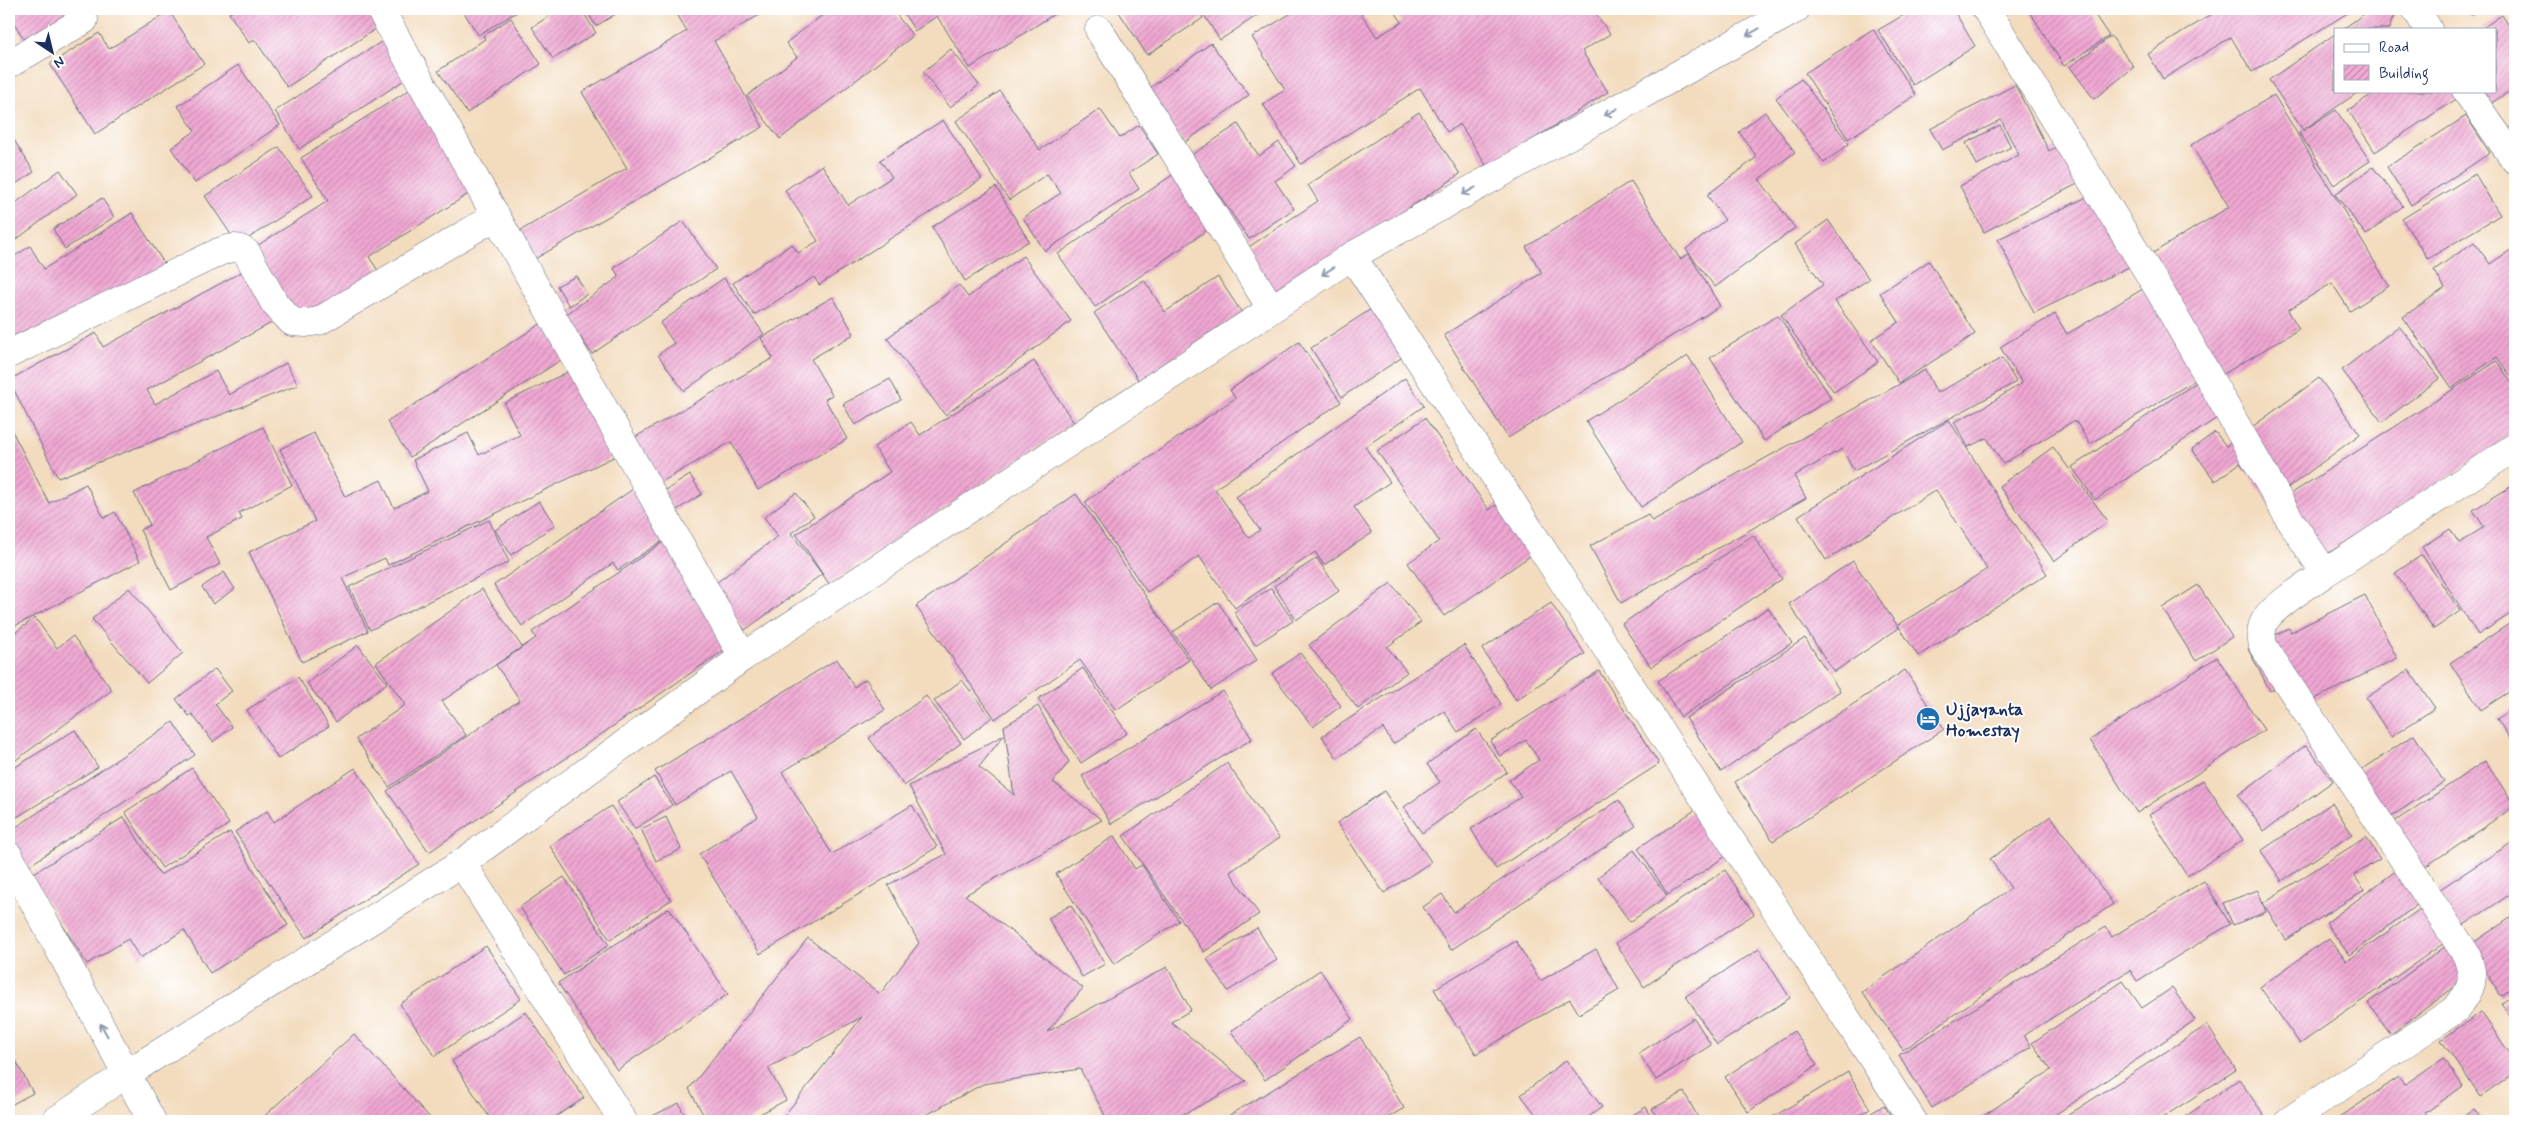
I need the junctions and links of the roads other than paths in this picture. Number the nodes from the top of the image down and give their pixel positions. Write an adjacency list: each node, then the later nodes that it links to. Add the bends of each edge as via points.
1 (380, 9): 11 (street)
2 (1796, 9): 12 (street, one-way to 12)
3 (1986, 9): 16 (street, via 2161,293 2290,520)
4 (2416, 9): 6 (street)
5 (84, 20): 8 (street)
6 (2427, 28)
7 (1099, 30): 13 (street)
8 (9, 64)
9 (2467, 92): 10 (street)
10 (2515, 160)
11 (496, 216): 14 (street, via 319,321 306,324 292,322 275,304 247,253 234,247); 17 (street)
12 (1352, 256): 13 (street, one-way to 13); 24 (street)
13 (1271, 308): 17 (street)
14 (9, 354)
15 (2515, 447): 16 (street)
16 (2325, 573): 25 (street, via 2265,620 2261,633 2263,646 2466,954 2472,981 2468,994 2456,1009)
17 (743, 657): 19 (street)
18 (9, 856): 20 (street, one-way to 18)
19 (462, 863): 20 (street); 23 (street)
20 (128, 1073): 21 (street); 22 (street)
21 (55, 1121)
22 (152, 1121)
23 (623, 1121)
24 (1913, 1121)
25 (2289, 1121)

